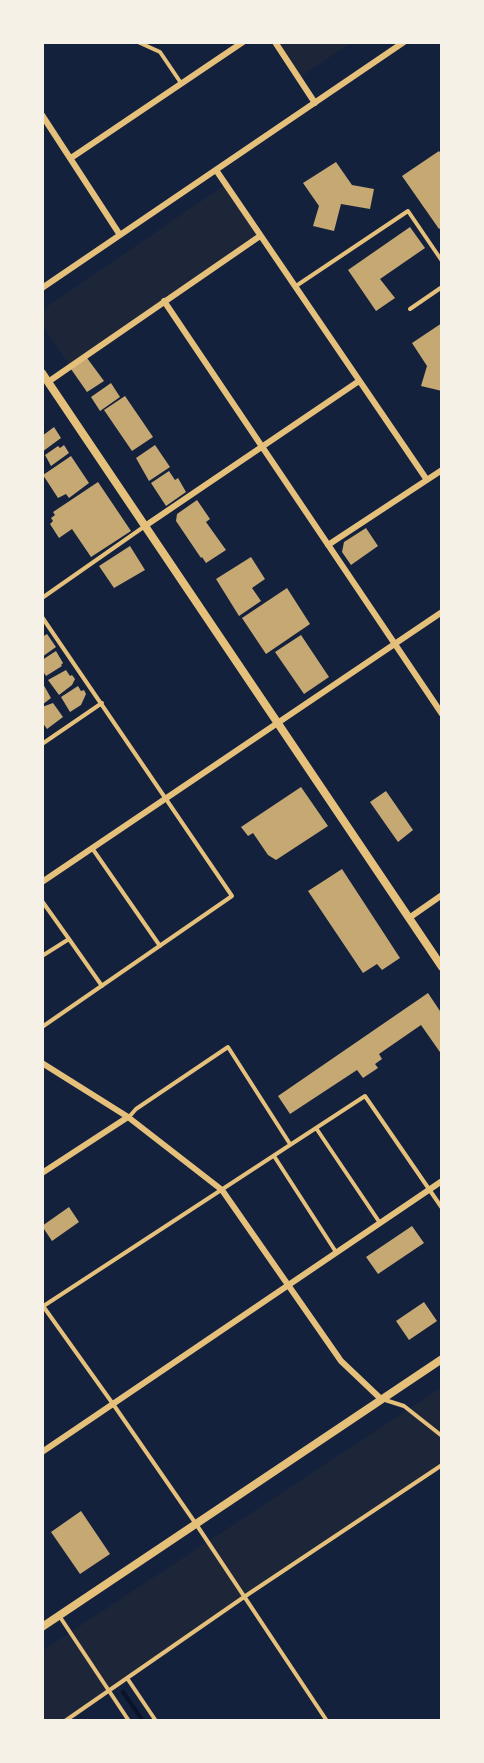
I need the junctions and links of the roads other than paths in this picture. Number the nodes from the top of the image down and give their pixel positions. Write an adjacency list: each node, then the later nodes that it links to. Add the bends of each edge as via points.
1 (138, 42): 5 (lane, via 160,52)
2 (243, 42): 5 (street)
3 (275, 42): 6 (street)
4 (404, 42): 6 (street)
5 (182, 84): 8 (street)
6 (315, 103): 9 (street)
7 (42, 115): 8 (street)
8 (71, 158): 10 (street)
9 (216, 170): 10 (street); 11 (street)
10 (120, 235): 15 (street)
11 (260, 236): 13 (street); 16 (street)
12 (442, 261): 13 (lane, via 408,211)
13 (295, 286): 19 (street)
14 (442, 287): 17 (lane)
15 (42, 288)
16 (164, 302): 20 (street); 21 (street)
17 (410, 309)
18 (42, 373): 20 (street)
19 (359, 381): 21 (street); 23 (street)
20 (48, 382): 24 (street)
21 (262, 447): 24 (street); 25 (street)
22 (442, 470): 23 (street)
23 (427, 480): 25 (street)
24 (145, 526): 26 (lane); 32 (street)
25 (328, 545): 29 (street)
26 (42, 597)
27 (442, 612): 29 (street)
28 (42, 617): 30 (lane)
29 (395, 644): 31 (street); 32 (street)
30 (102, 703): 33 (lane); 34 (lane)
31 (442, 714)
32 (277, 723): 34 (street); 39 (street)
33 (42, 744)
34 (166, 798): 35 (street); 41 (lane, via 232,896)
35 (92, 848): 36 (street); 41 (lane)
36 (42, 882)
37 (442, 896): 39 (street)
38 (42, 901): 40 (lane)
39 (409, 918): 43 (street)
40 (69, 939): 42 (lane); 44 (lane)
41 (160, 946): 44 (lane)
42 (42, 956)
43 (442, 967)
44 (102, 986): 45 (lane)
45 (42, 1027)
46 (42, 1063): 47 (street)
47 (128, 1117): 49 (lane, via 228,1047); 51 (street); 53 (street)
48 (316, 1128): 49 (lane); 54 (lane, via 365,1096); 56 (lane)
49 (290, 1144): 50 (lane)
50 (273, 1156): 53 (lane); 57 (lane)
51 (42, 1173)
52 (442, 1181): 54 (street)
53 (222, 1190): 58 (street); 59 (lane)
54 (429, 1190): 55 (lane); 56 (street)
55 (442, 1208)
56 (380, 1222): 57 (street)
57 (336, 1252): 58 (street)
58 (288, 1285): 61 (street, via 341,1361); 62 (street)
59 (42, 1306): 62 (lane)
60 (442, 1359): 61 (street)
61 (381, 1399): 63 (lane, via 404,1406); 66 (street)
62 (113, 1404): 64 (street); 66 (lane)
63 (442, 1436)
64 (42, 1452)
65 (442, 1466): 67 (lane)
66 (196, 1524): 67 (lane); 68 (street)
67 (244, 1597): 70 (lane); 75 (lane)
68 (59, 1616): 69 (street); 71 (lane)
69 (42, 1627)
70 (127, 1678): 71 (lane); 74 (lane)
71 (109, 1691): 72 (lane); 73 (lane)
72 (66, 1721)
73 (129, 1721)
74 (156, 1721)
75 (327, 1721)

